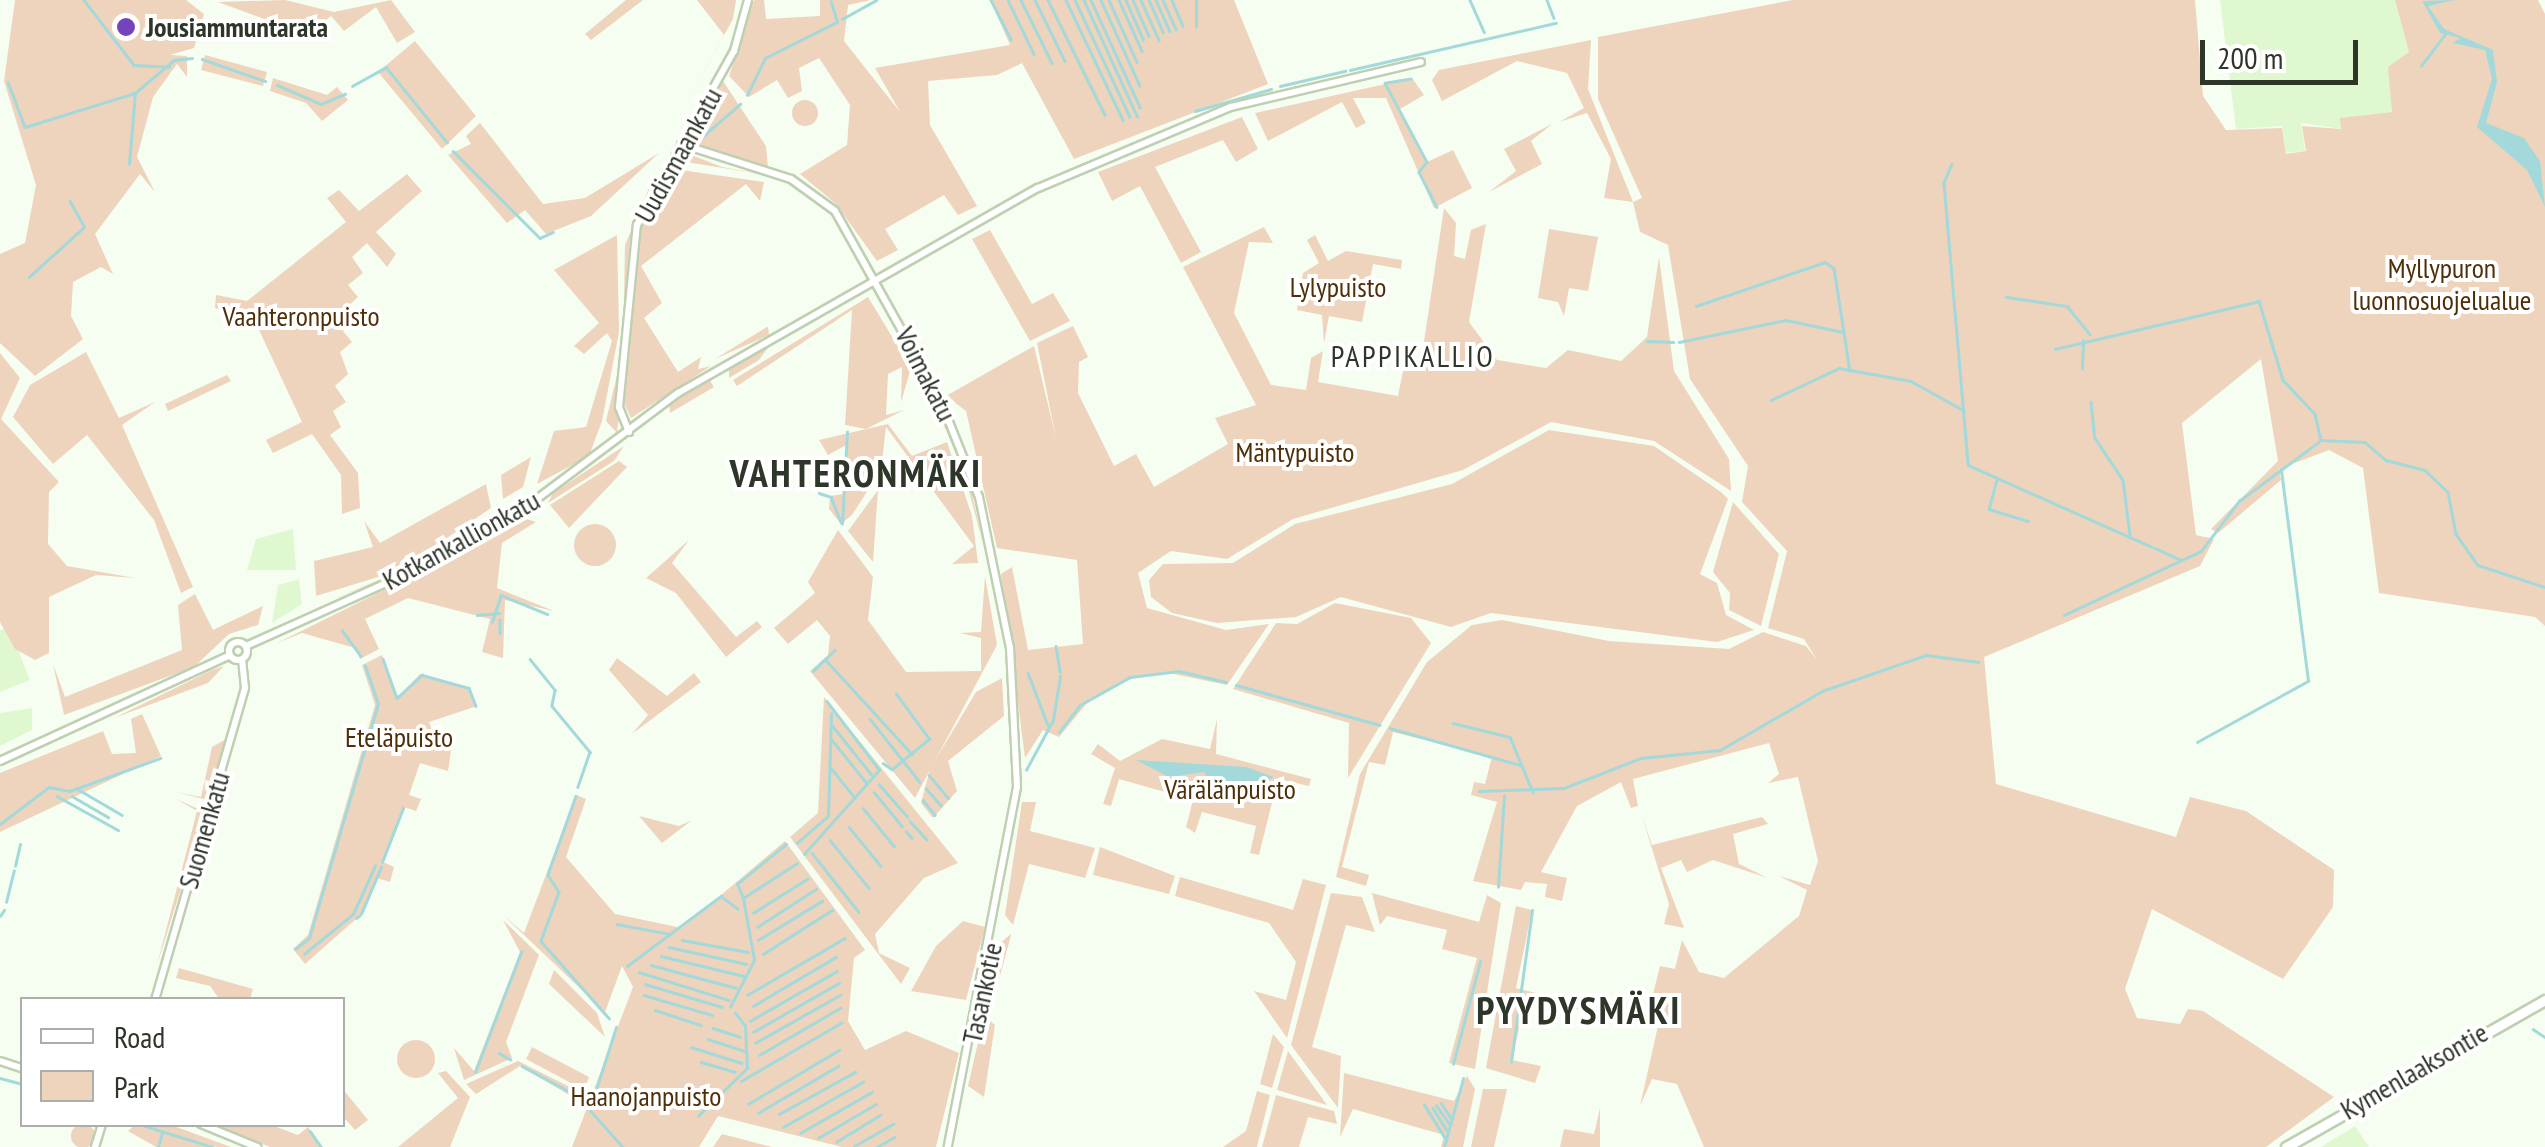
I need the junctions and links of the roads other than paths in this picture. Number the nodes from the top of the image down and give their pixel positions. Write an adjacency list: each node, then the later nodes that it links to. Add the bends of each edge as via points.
1 (748, 0): 3 (street, Uudismaankatu, via 734,51)
2 (1421, 62): 4 (street, Kotkankallionkatu, via 1277,94 1128,145)
3 (681, 144): 4 (street, Voimakatu, via 815,192); 5 (street, Uudismaankatu, via 635,234 620,407)
4 (875, 277): 5 (street, Kotkankallionkatu, via 659,406); 10 (street, Voimakatu, via 956,433 985,521 1017,718)
5 (629, 432): 6 (street, Kotkankallionkatu, via 597,462 404,574)
6 (246, 646): 7 (street, Kotkankallionkatu, via 234,642); 8 (street, Suomenkatu)
7 (230, 655): 8 (street); 9 (street)
8 (242, 660): 11 (street, Suomenkatu, via 246,682)
9 (0, 761)
10 (1012, 837): 15 (street, Tasankotie)
11 (156, 997)
12 (2545, 1000): 16 (main road, Kymenlaaksontie)
13 (208, 1127): 14 (street)
14 (258, 1147)
15 (948, 1147)
16 (2286, 1147)

